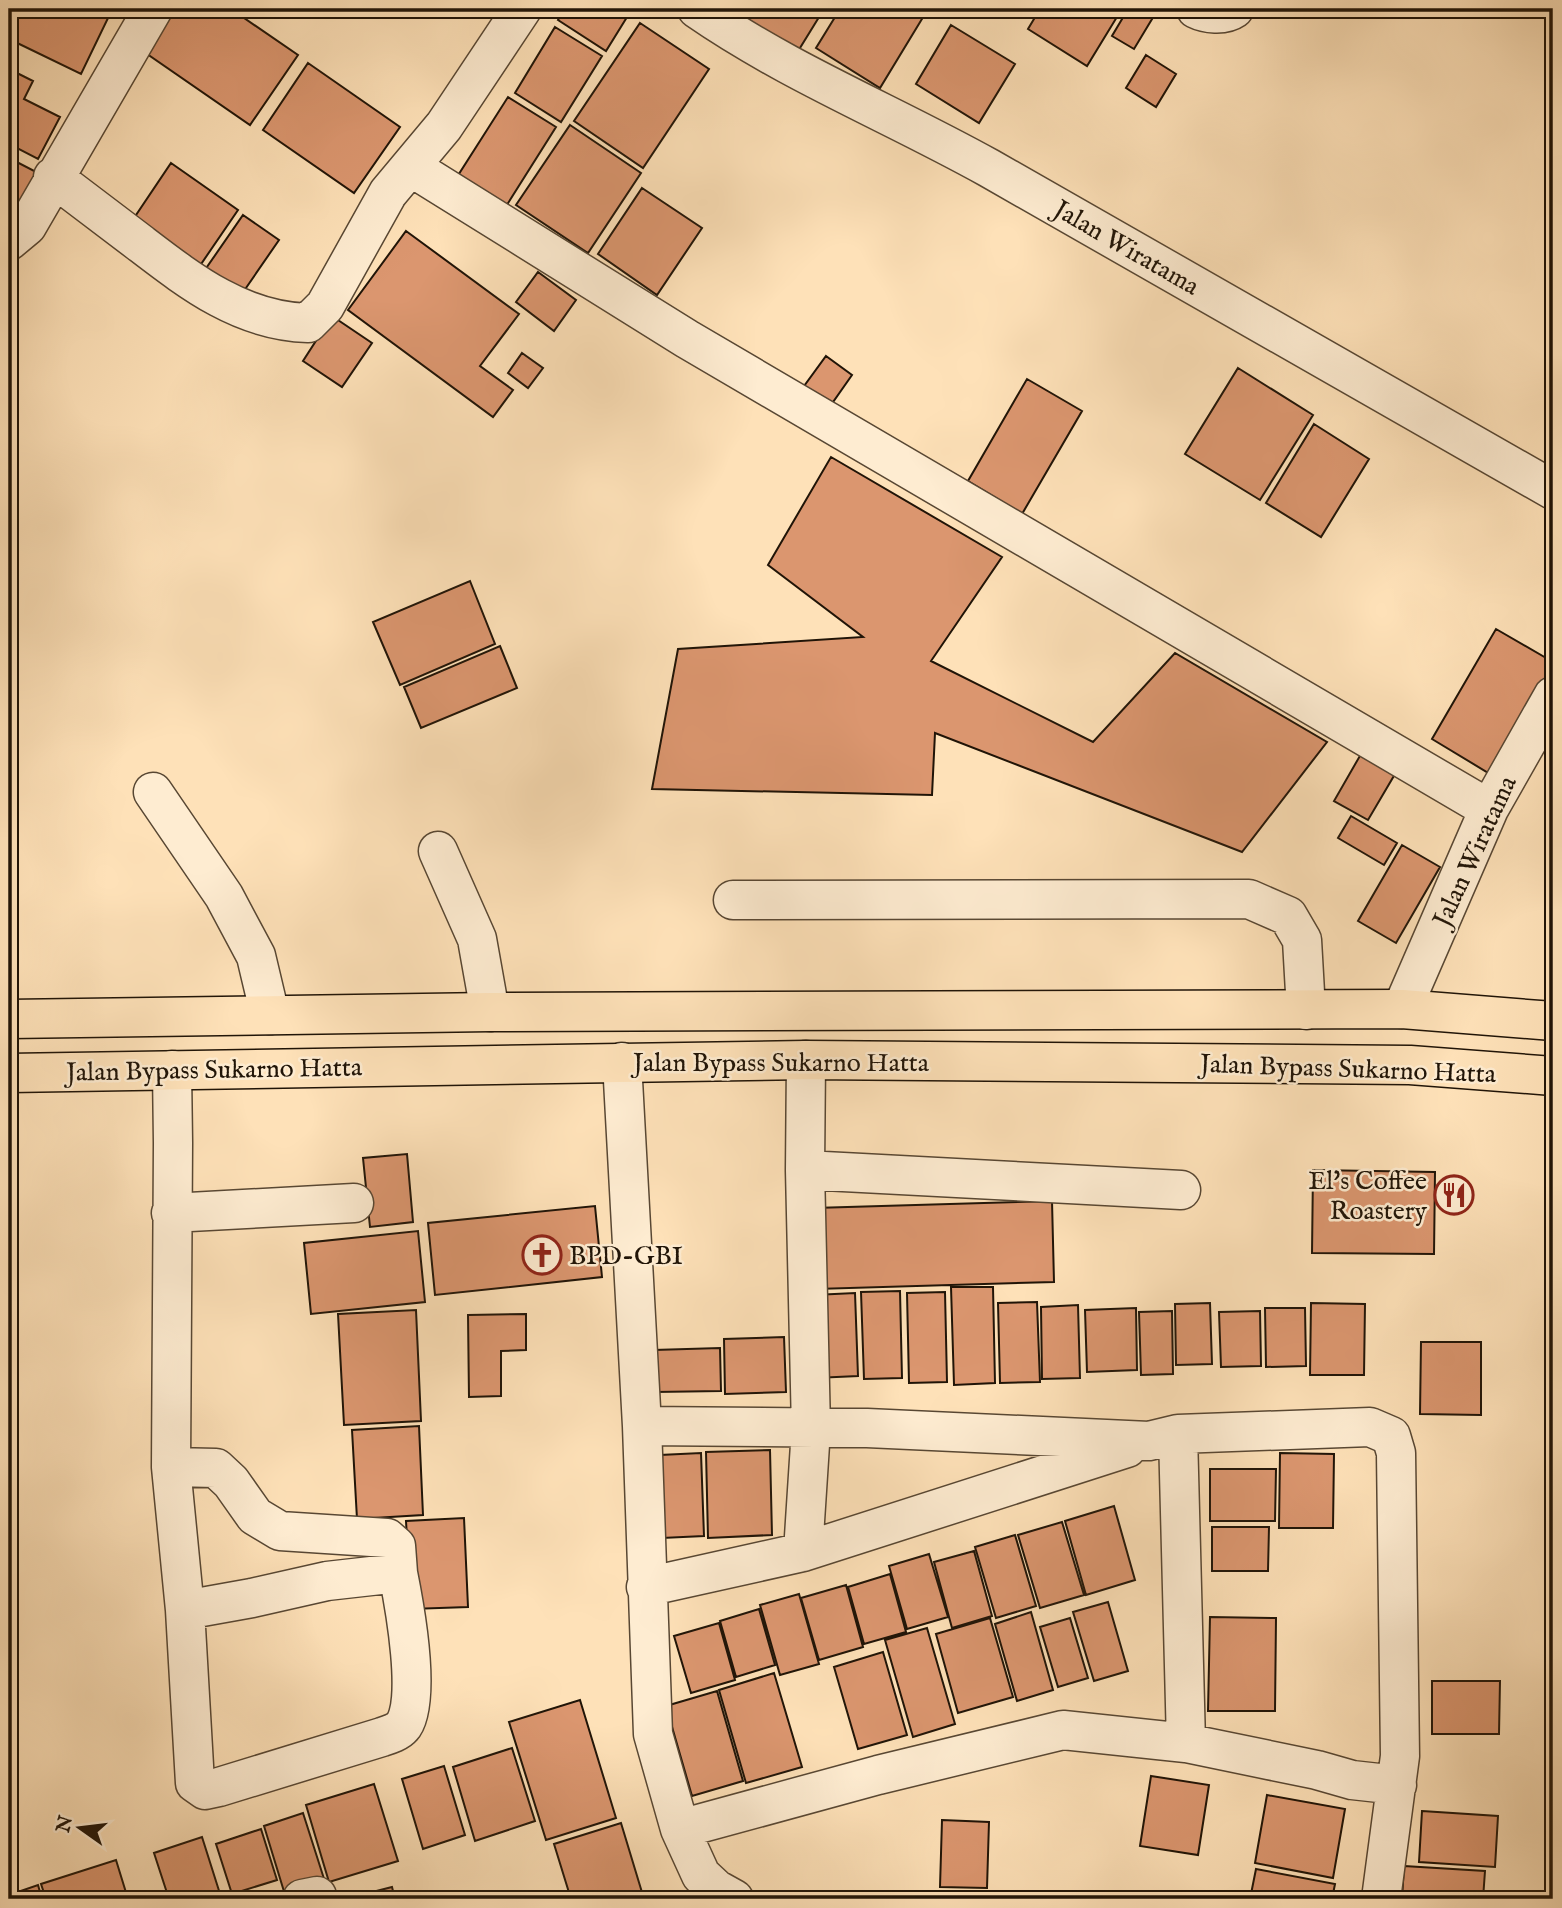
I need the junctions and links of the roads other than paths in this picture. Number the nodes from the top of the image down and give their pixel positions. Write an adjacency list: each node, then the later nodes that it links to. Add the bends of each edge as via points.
1 (153, 9): 7 (street)
2 (522, 9): 6 (street)
3 (697, 9): 9 (street, Jalan Wiratama, via 784,62 986,167)
4 (1196, 9): 5 (street, via 1216,13)
5 (1234, 9)
6 (411, 167): 7 (street, via 388,193 325,306 308,323 240,310 193,284); 12 (street, via 687,339)
7 (53, 177): 8 (street, via 27,226)
8 (9, 241)
9 (1553, 490)
10 (1553, 696): 12 (street, Jalan Wiratama)
11 (153, 792): 18 (street, via 224,896 256,956)
12 (1489, 809): 15 (street, Jalan Wiratama)
13 (438, 851): 17 (street, via 477,939)
14 (733, 900): 16 (street, via 1249,899 1288,916 1302,940)
15 (1402, 1009): 16 (highway, Jalan Bypass Sukarno Hatta); 20 (highway, Jalan Bypass Sukarno Hatta)
16 (1306, 1010): 17 (highway, Jalan Bypass Sukarno Hatta)
17 (490, 1012): 18 (highway, Jalan Bypass Sukarno Hatta)
18 (270, 1015): 19 (highway, Jalan Bypass Sukarno Hatta)
19 (9, 1019)
20 (1553, 1021)
21 (806, 1060): 22 (highway, Jalan Bypass Sukarno Hatta); 25 (highway, Jalan Bypass Sukarno Hatta, via 1410,1065); 26 (street)
22 (622, 1062): 23 (highway, Jalan Bypass Sukarno Hatta); 30 (street)
23 (172, 1070): 24 (highway, Jalan Bypass Sukarno Hatta); 29 (street)
24 (9, 1073)
25 (1553, 1076)
26 (805, 1170): 27 (street); 31 (street)
27 (1181, 1190)
28 (354, 1203): 29 (street)
29 (171, 1213): 33 (street)
30 (642, 1426): 31 (street); 36 (street)
31 (811, 1429): 32 (street); 34 (street)
32 (1163, 1437): 34 (street); 38 (street); 39 (street, via 1370,1427 1391,1436 1396,1453)
33 (171, 1467): 35 (street, via 216,1468 255,1516 280,1531 387,1538 396,1546); 37 (street)
34 (803, 1552): 36 (street)
35 (398, 1573): 37 (street, via 327,1581); 37 (street, via 408,1625 411,1704 402,1727 340,1751 205,1790 195,1783)
36 (646, 1587): 40 (street, via 653,1734)
37 (185, 1610)
38 (1186, 1743): 39 (street, via 1352,1780); 40 (street, via 1063,1730)
39 (1397, 1785): 42 (street)
40 (680, 1829): 41 (street, via 701,1875)
41 (734, 1899)
42 (1381, 1899)

